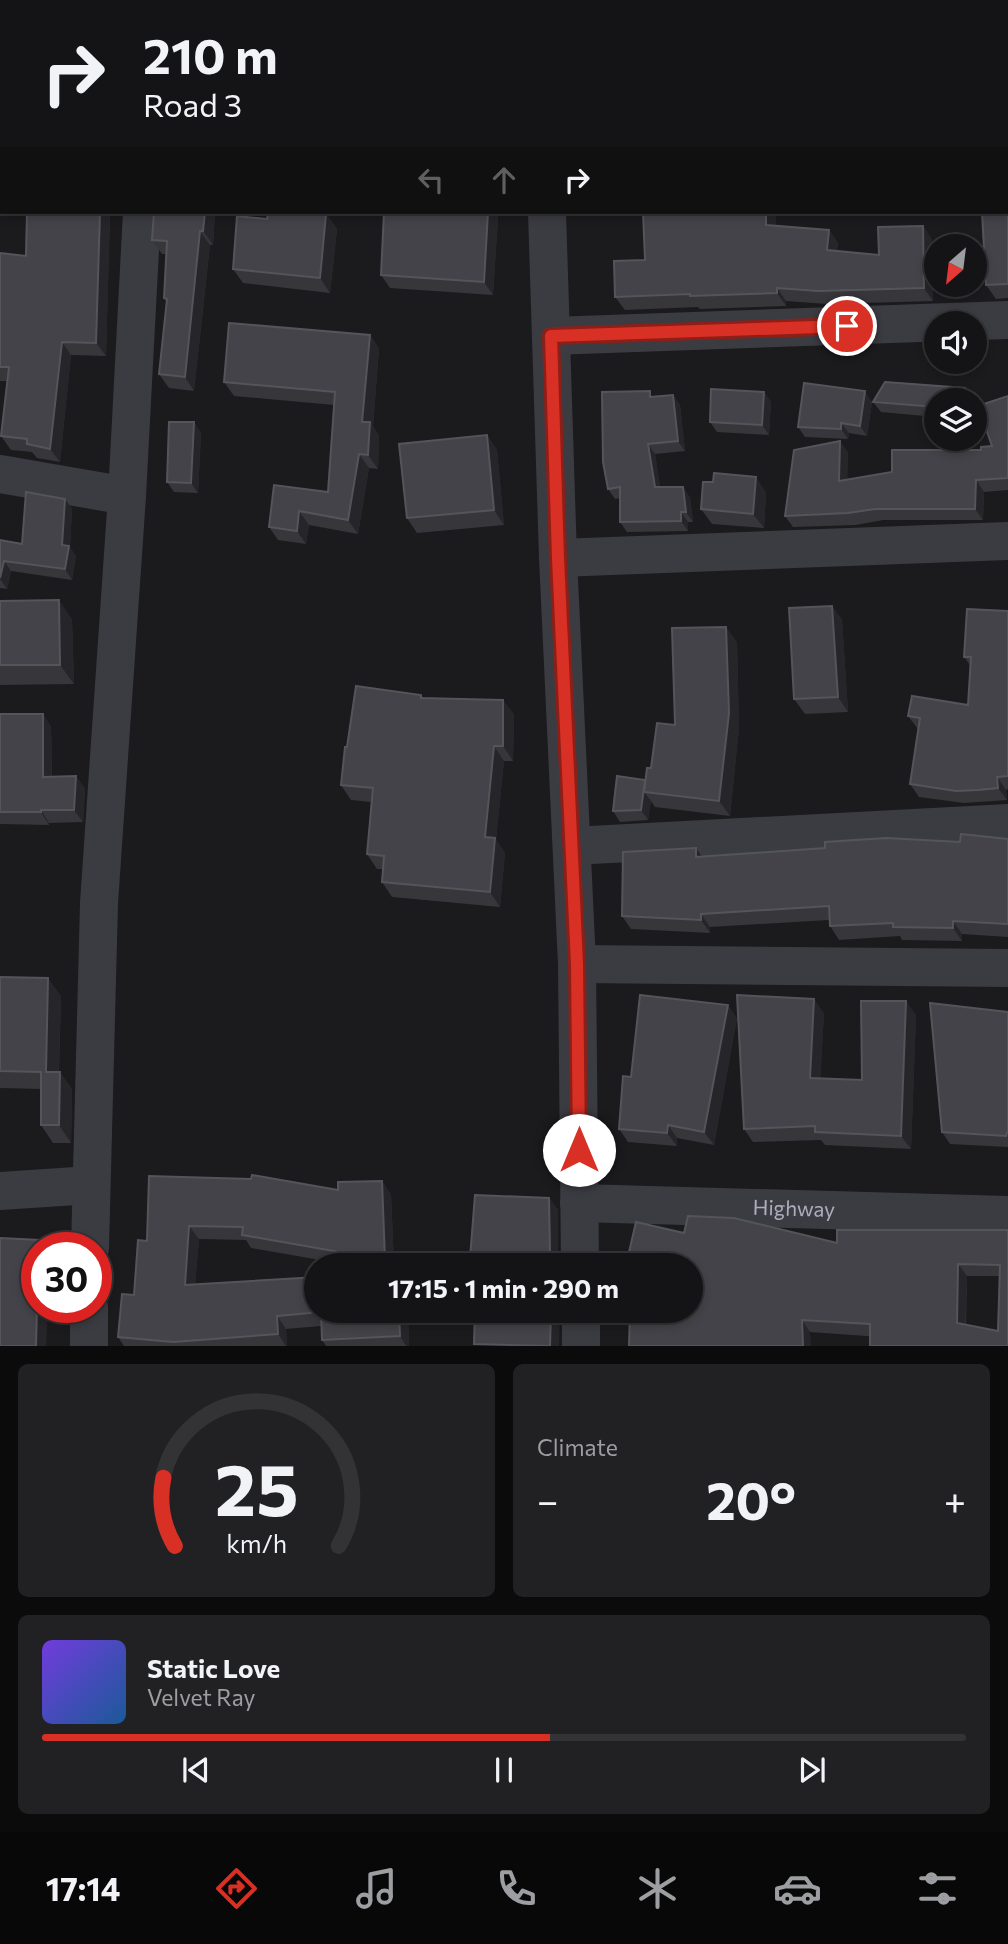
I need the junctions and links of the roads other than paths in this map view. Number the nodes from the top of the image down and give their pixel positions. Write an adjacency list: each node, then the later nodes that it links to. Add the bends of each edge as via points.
1 (142, 214): 6 (street)
2 (547, 214): 4 (street)
3 (1008, 320): 4 (street)
4 (551, 336): 8 (street)
5 (0, 474): 6 (street)
6 (127, 496): 13 (street, via 99,904)
7 (1008, 541): 8 (street)
8 (558, 558): 10 (street)
9 (1008, 823): 10 (street)
10 (572, 846): 11 (street)
11 (577, 964): 12 (street); 15 (street)
12 (1008, 968)
13 (91, 1185): 14 (street); 17 (street)
14 (0, 1191)
15 (579, 1203): 16 (street, Highway); 18 (street)
16 (1008, 1215)
17 (90, 1232)
18 (580, 1253)
19 (89, 1323): 21 (street)
20 (581, 1323): 22 (street)
21 (89, 1346)
22 (581, 1346)

